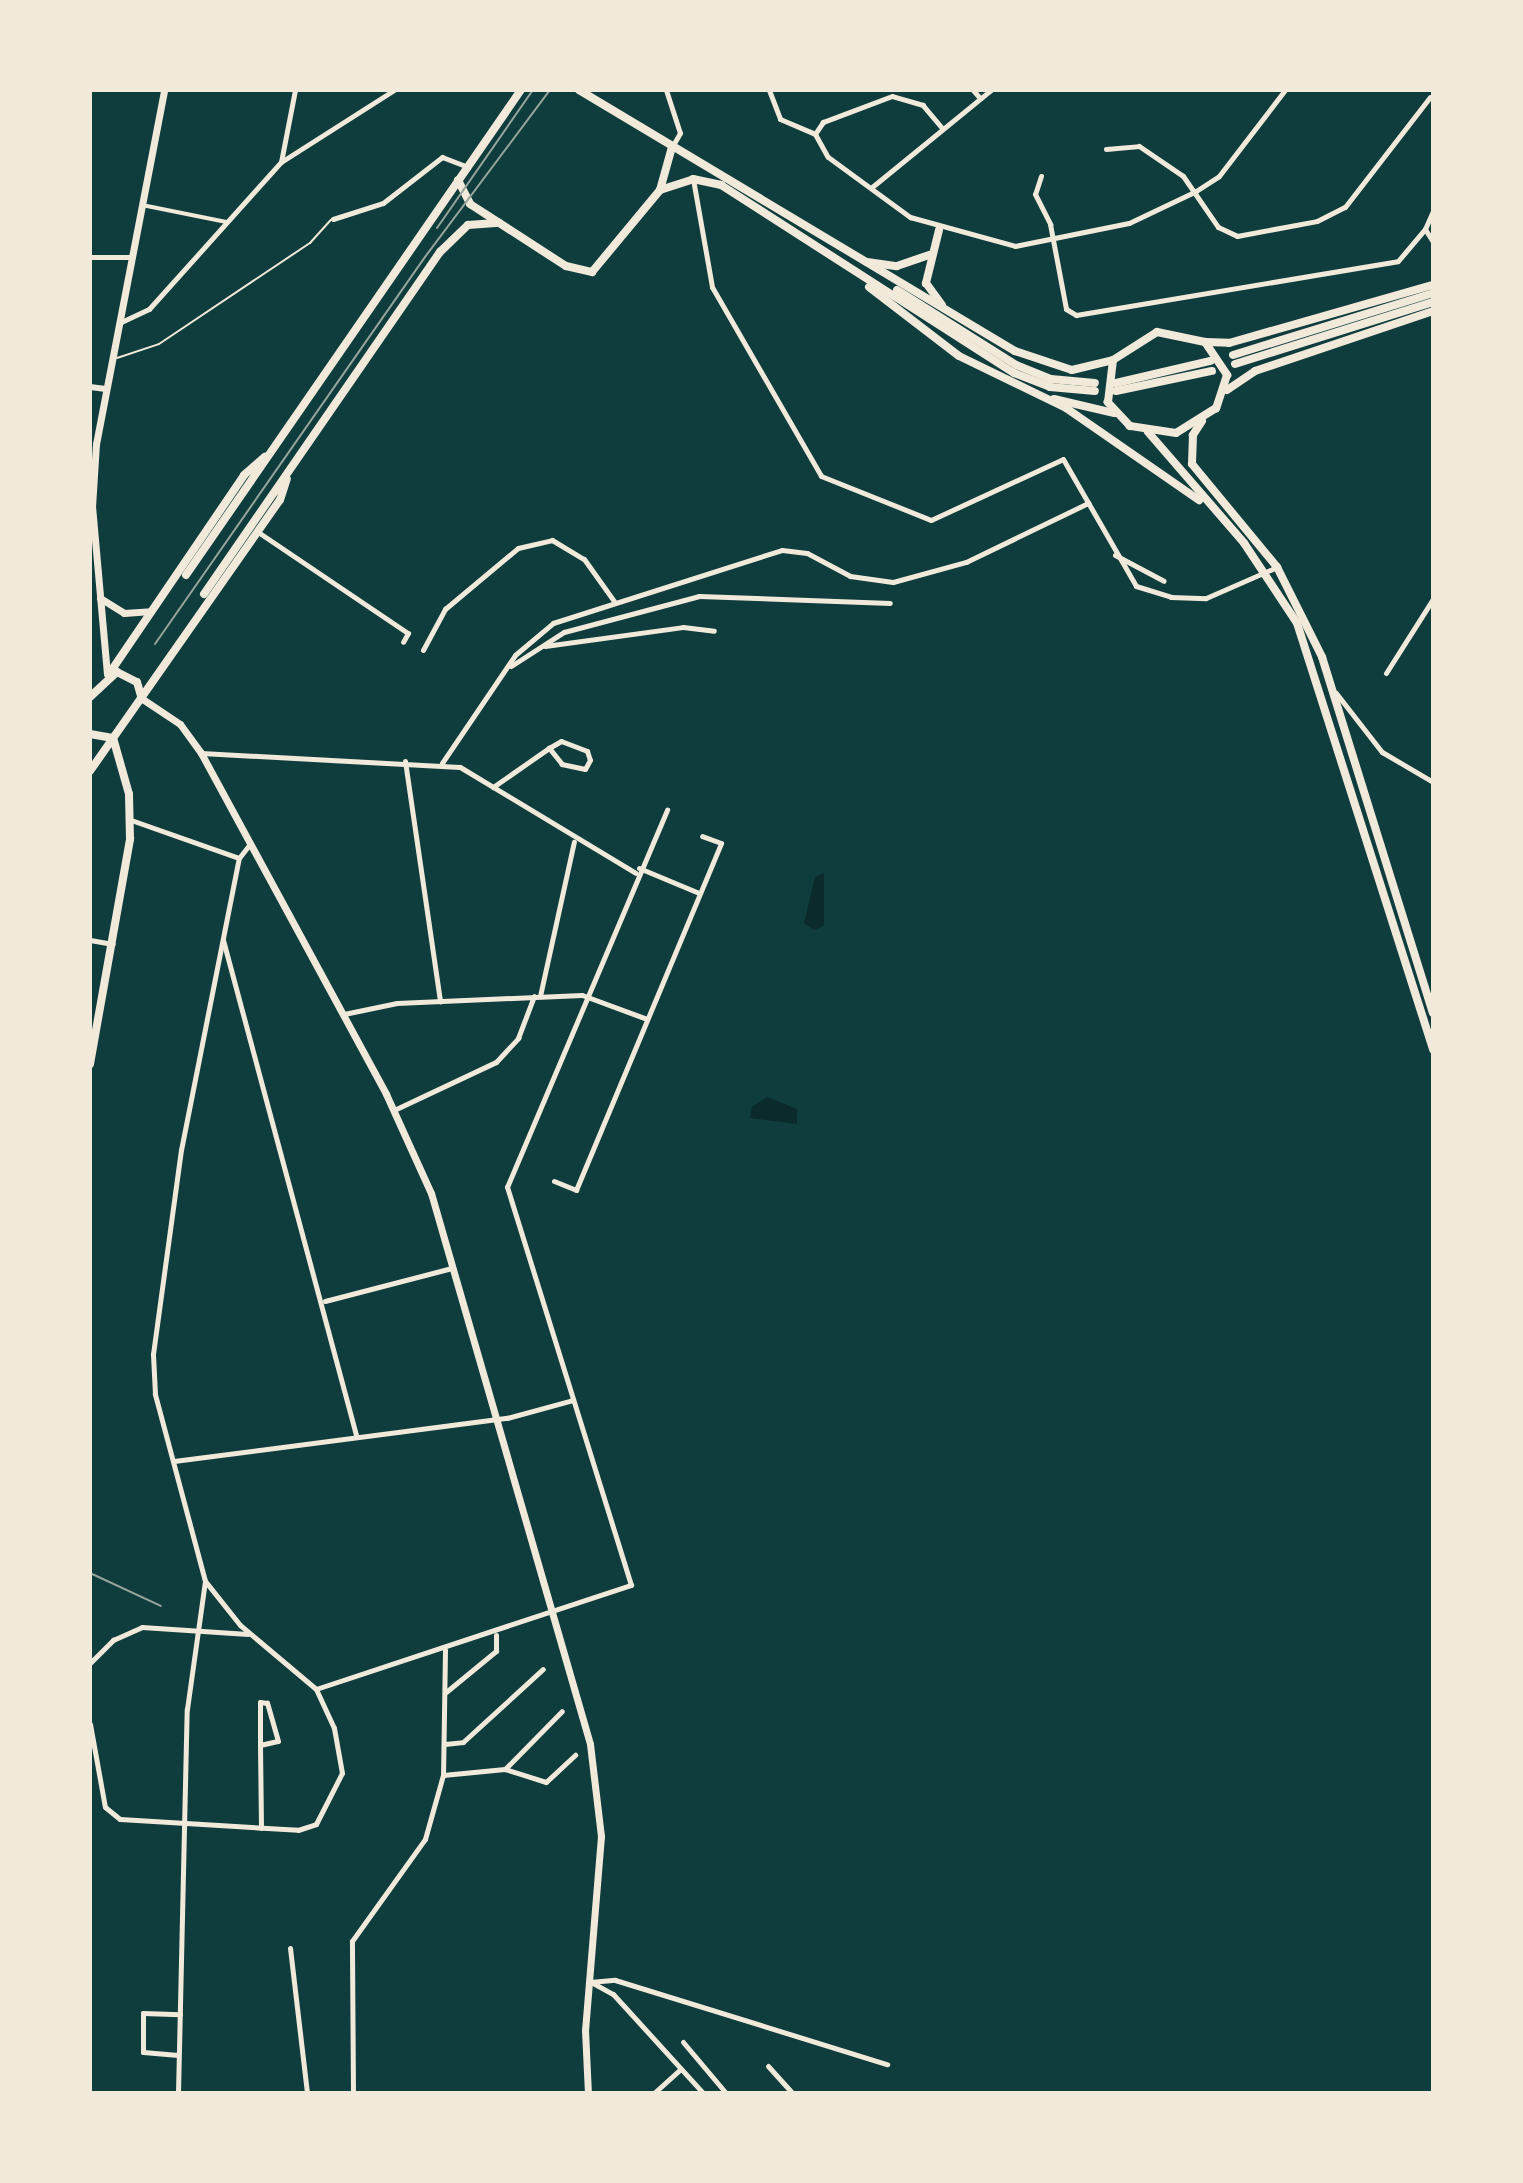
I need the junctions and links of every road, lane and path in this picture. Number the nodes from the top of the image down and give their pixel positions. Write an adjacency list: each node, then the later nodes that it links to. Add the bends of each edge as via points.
1 (164, 90): 25 (main road)
2 (295, 90): 17 (street)
3 (394, 90): 17 (street)
4 (521, 90): 18 (main road)
5 (666, 90): 15 (street, via 680,133)
6 (769, 90): 14 (street, via 780,119)
7 (973, 90): 12 (street)
8 (991, 90): 12 (street)
9 (1285, 90): 24 (street, via 1219,176)
10 (584, 92): 15 (main road)
11 (1432, 97): 24 (street, via 1363,188 1317,221 1228,235)
12 (980, 98): 13 (street)
13 (942, 128): 14 (street, via 923,105 892,96 823,122); 22 (street)
14 (815, 134): 22 (street, via 818,148)
15 (672, 147): 23 (main road); 34 (main road)
16 (1106, 149): 24 (street, via 1139,146)
17 (281, 162): 28 (street)
18 (468, 167): 21 (main road); 27 (street, via 442,157 383,203)
19 (1041, 176): 32 (street, via 1035,194)
20 (693, 179): 23 (main road); 34 (main road, via 721,185); 59 (street, via 712,287 821,476 931,520 1063,459)
21 (458, 180): 29 (main road, via 470,204); 57 (main road)
22 (872, 187): 31 (street)
23 (660, 190): 29 (main road, via 592,272 566,266)
24 (1196, 191): 32 (street, via 1129,223)
25 (142, 205): 28 (street); 37 (main road)
26 (1433, 211): 30 (street)
27 (333, 219): 45 (lane, via 310,243 159,344)
28 (226, 222): 42 (street, via 149,309)
29 (499, 223): 58 (main road, via 468,225 446,244)
30 (1425, 229): 32 (street, via 1398,261 1076,315 1062,298); 33 (street)
31 (939, 230): 32 (street, via 1015,246); 35 (main road)
32 (1054, 242)
33 (1433, 242)
34 (834, 252): 35 (main road, via 897,266); 43 (main road); 49 (main road, via 1014,373 1050,387); 53 (main road, via 959,356)
35 (929, 255): 43 (main road, via 930,296)
36 (90, 257): 37 (street)
37 (132, 257): 42 (main road)
38 (1433, 285): 44 (main road, via 1229,343)
39 (1433, 293): 40 (main road, via 1234,360)
40 (1433, 302)
41 (1433, 311): 52 (main road, via 1255,371)
42 (119, 323): 45 (main road)
43 (968, 324): 46 (main road, via 1044,364 1072,370)
44 (1205, 342): 46 (main road, via 1157,332); 52 (main road, via 1224,362)
45 (112, 359): 51 (main road)
46 (1113, 360): 54 (main road, via 1105,388)
47 (1211, 366): 50 (main road)
48 (90, 387): 51 (street)
49 (1095, 387)
50 (1116, 387)
51 (106, 389): 68 (main road, via 92,507)
52 (1227, 390): 55 (main road)
53 (1042, 396): 54 (main road); 60 (main road)
54 (1114, 413): 56 (main road)
55 (1202, 421): 56 (main road, via 1176,433); 63 (main road, via 1193,435 1192,464)
56 (1148, 432): 60 (main road)
57 (275, 448): 65 (main road); 72 (main road, via 244,475)
58 (290, 470): 61 (main road); 67 (main road)
59 (1088, 503): 62 (street); 70 (street, via 966,562 893,582 850,576 807,553 782,550)
60 (1216, 512): 64 (main road)
61 (258, 532): 74 (street, via 408,633); 82 (main road)
62 (1114, 555): 64 (street, via 1136,586 1187,600); 66 (street)
63 (1277, 567): 64 (street); 80 (main road)
64 (1267, 573): 109 (main road, via 1311,660)
65 (186, 575)
66 (1164, 581)
67 (204, 594)
68 (100, 598): 72 (main road, via 124,613); 79 (main road)
69 (1433, 599): 78 (street)
70 (614, 601): 76 (street, via 584,559 552,540 518,548 445,609); 77 (street, via 538,632)
71 (890, 603): 75 (street, via 699,596 564,632)
72 (151, 611): 79 (main road)
73 (714, 631): 75 (street, via 683,627)
74 (403, 642)
75 (544, 646): 77 (street)
76 (423, 650)
77 (510, 666): 88 (street)
78 (1386, 673)
79 (108, 674): 81 (main road); 82 (main road, via 137,682)
80 (1333, 688): 90 (street, via 1382,752); 106 (main road)
81 (90, 697)
82 (141, 697): 84 (main road); 86 (main road, via 180,724)
83 (90, 734): 84 (main road)
84 (113, 738): 89 (main road); 93 (main road)
85 (549, 748): 85 (street, via 561,741 587,751 590,760 585,769 562,764); 91 (street)
86 (201, 753): 87 (street); 96 (main road)
87 (405, 761): 88 (street); 105 (street)
88 (442, 763): 91 (street)
89 (90, 771)
90 (1433, 782)
91 (493, 787): 95 (street)
92 (667, 810): 98 (street)
93 (131, 820): 97 (street); 102 (main road)
94 (702, 836): 99 (street, via 721,843)
95 (574, 842): 98 (street); 104 (street)
96 (251, 843): 97 (street); 107 (main road)
97 (239, 858): 100 (street)
98 (638, 870): 99 (street); 103 (street)
99 (699, 893): 108 (street)
100 (223, 939): 114 (street); 118 (street, via 181,1150 153,1354)
101 (90, 940): 102 (street)
102 (114, 944): 110 (main road)
103 (585, 995): 104 (street); 108 (street); 115 (street, via 507,1187)
104 (537, 996): 105 (street); 111 (street, via 518,1038 496,1062)
105 (440, 1001): 107 (street)
106 (1433, 1013)
107 (344, 1014): 111 (main road)
108 (647, 1019): 112 (street, via 576,1190)
109 (1433, 1050)
110 (90, 1064)
111 (394, 1110): 113 (main road)
112 (554, 1181)
113 (452, 1268): 114 (street); 116 (main road)
114 (325, 1301): 117 (street)
115 (573, 1400): 116 (street); 120 (street, via 632,1581 621,1593)
116 (496, 1420): 117 (street); 120 (main road)
117 (356, 1435): 118 (street)
118 (174, 1461): 119 (street)
119 (205, 1581): 121 (street); 123 (street)
120 (554, 1615): 122 (street); 139 (main road, via 601,1807)
121 (198, 1630): 123 (street); 125 (street, via 129,1631); 136 (street, via 189,1673)
122 (496, 1635): 124 (street); 128 (street, via 496,1651)
123 (253, 1636): 127 (street)
124 (445, 1650): 127 (street); 128 (street)
125 (90, 1663)
126 (543, 1669): 131 (street, via 463,1742)
127 (316, 1689): 137 (street, via 340,1741 342,1773 316,1824)
128 (446, 1692): 131 (street)
129 (562, 1711): 134 (street)
130 (90, 1724): 136 (street, via 108,1812 128,1820)
131 (445, 1744): 135 (street)
132 (260, 1745): 132 (street, via 260,1731 260,1702 267,1703 278,1741); 137 (street)
133 (575, 1755): 134 (street, via 546,1782)
134 (505, 1769): 135 (street)
135 (443, 1775): 148 (street, via 425,1839 352,1941)
136 (184, 1823): 137 (street); 140 (street)
137 (261, 1828)
138 (290, 1948): 147 (street)
139 (590, 1982): 143 (street, via 615,1980); 145 (street, via 613,1994); 149 (main road)
140 (180, 2014): 142 (street); 142 (street, via 143,2013 143,2052)
141 (683, 2042): 152 (street)
142 (179, 2055): 146 (street)
143 (887, 2064)
144 (768, 2066): 153 (street)
145 (681, 2069): 150 (street); 151 (street)
146 (178, 2093)
147 (307, 2093)
148 (353, 2093)
149 (588, 2093)
150 (654, 2093)
151 (703, 2093)
152 (726, 2093)
153 (792, 2093)

